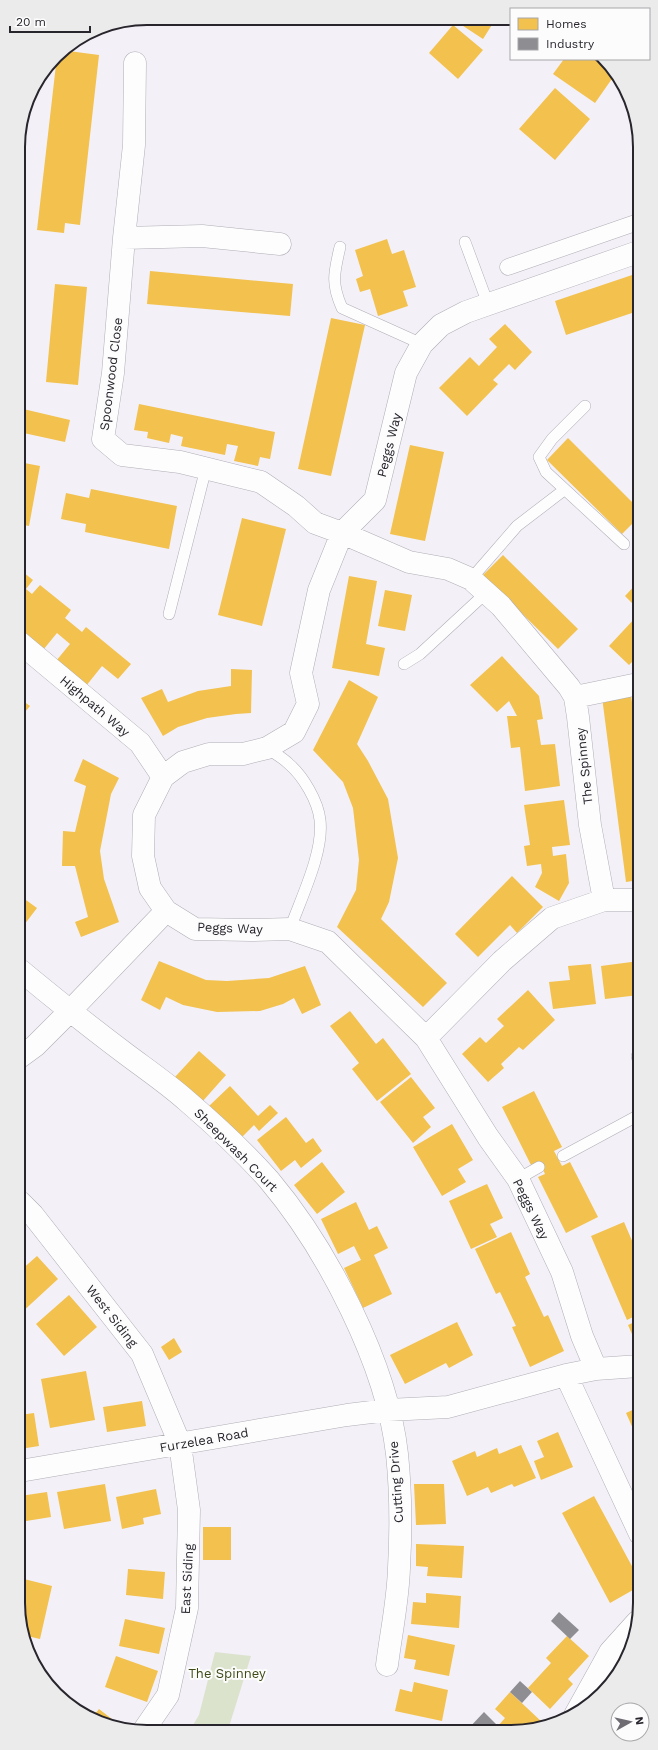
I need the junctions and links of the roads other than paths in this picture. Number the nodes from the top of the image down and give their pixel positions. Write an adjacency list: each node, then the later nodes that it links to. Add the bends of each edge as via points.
1 (134, 63): 3 (street, Spoonwood Close, via 134,145)
2 (633, 224): 8 (street)
3 (124, 238): 5 (street, via 202,236); 12 (street, Spoonwood Close, via 113,374 103,439 122,455)
4 (465, 242): 9 (lane)
5 (280, 244)
6 (340, 247): 10 (lane, via 334,278 336,295 342,308)
7 (633, 254): 9 (street, Peggs Way)
8 (508, 267)
9 (488, 304): 10 (street, Peggs Way, via 441,325)
10 (422, 344): 14 (street, Peggs Way, via 406,373 375,500)
11 (585, 406): 13 (lane, via 552,439 539,457 546,472)
12 (206, 468): 14 (street, Spoonwood Close, via 261,482 296,506 315,523); 17 (lane)
13 (564, 490): 15 (lane); 16 (lane, via 517,526)
14 (342, 533): 16 (street, The Spinney, via 409,562 448,569); 22 (street, Peggs Way, via 319,590 301,673 308,704 294,732)
15 (624, 544)
16 (479, 586): 19 (lane, via 420,654); 21 (street, The Spinney, via 501,606)
17 (169, 614)
18 (25, 647): 23 (street, Highpath Way, via 140,743)
19 (404, 664)
20 (633, 685): 21 (street)
21 (575, 697): 24 (street, The Spinney, via 590,825)
22 (267, 748): 23 (street, Peggs Way, via 243,754 209,754 183,762); 27 (lane, via 302,777 320,819 316,857)
23 (163, 778): 26 (street, Peggs Way, via 144,815 143,856 150,888)
24 (604, 900): 25 (street); 30 (street, via 552,918 502,962)
25 (633, 900)
26 (166, 911): 27 (street, Peggs Way, via 195,929); 29 (street)
27 (290, 929): 30 (street, Peggs Way, via 328,942)
28 (25, 974): 29 (street, Sheepwash Court)
29 (70, 1011): 31 (street); 40 (street, Sheepwash Court, via 186,1100 269,1180 296,1215 354,1316 378,1373)
30 (426, 1038): 35 (street, Peggs Way, via 488,1137)
31 (25, 1053)
32 (633, 1118): 33 (lane)
33 (563, 1156)
34 (539, 1167): 35 (lane)
35 (518, 1179): 38 (street, Peggs Way, via 562,1272 582,1336)
36 (25, 1207): 41 (street, West Siding, via 142,1354)
37 (633, 1366): 38 (street)
38 (596, 1369): 39 (street)
39 (566, 1375): 40 (street, via 448,1407); 43 (street)
40 (388, 1410): 41 (street, Furzelea Road, via 289,1424); 45 (street, Cutting Drive, via 396,1452 400,1499 399,1570)
41 (180, 1444): 42 (street, Furzelea Road); 47 (street, East Siding, via 189,1510 188,1608 168,1695)
42 (25, 1470)
43 (633, 1519)
44 (630, 1630): 46 (street, via 610,1652)
45 (388, 1665)
46 (583, 1701)
47 (147, 1725)

